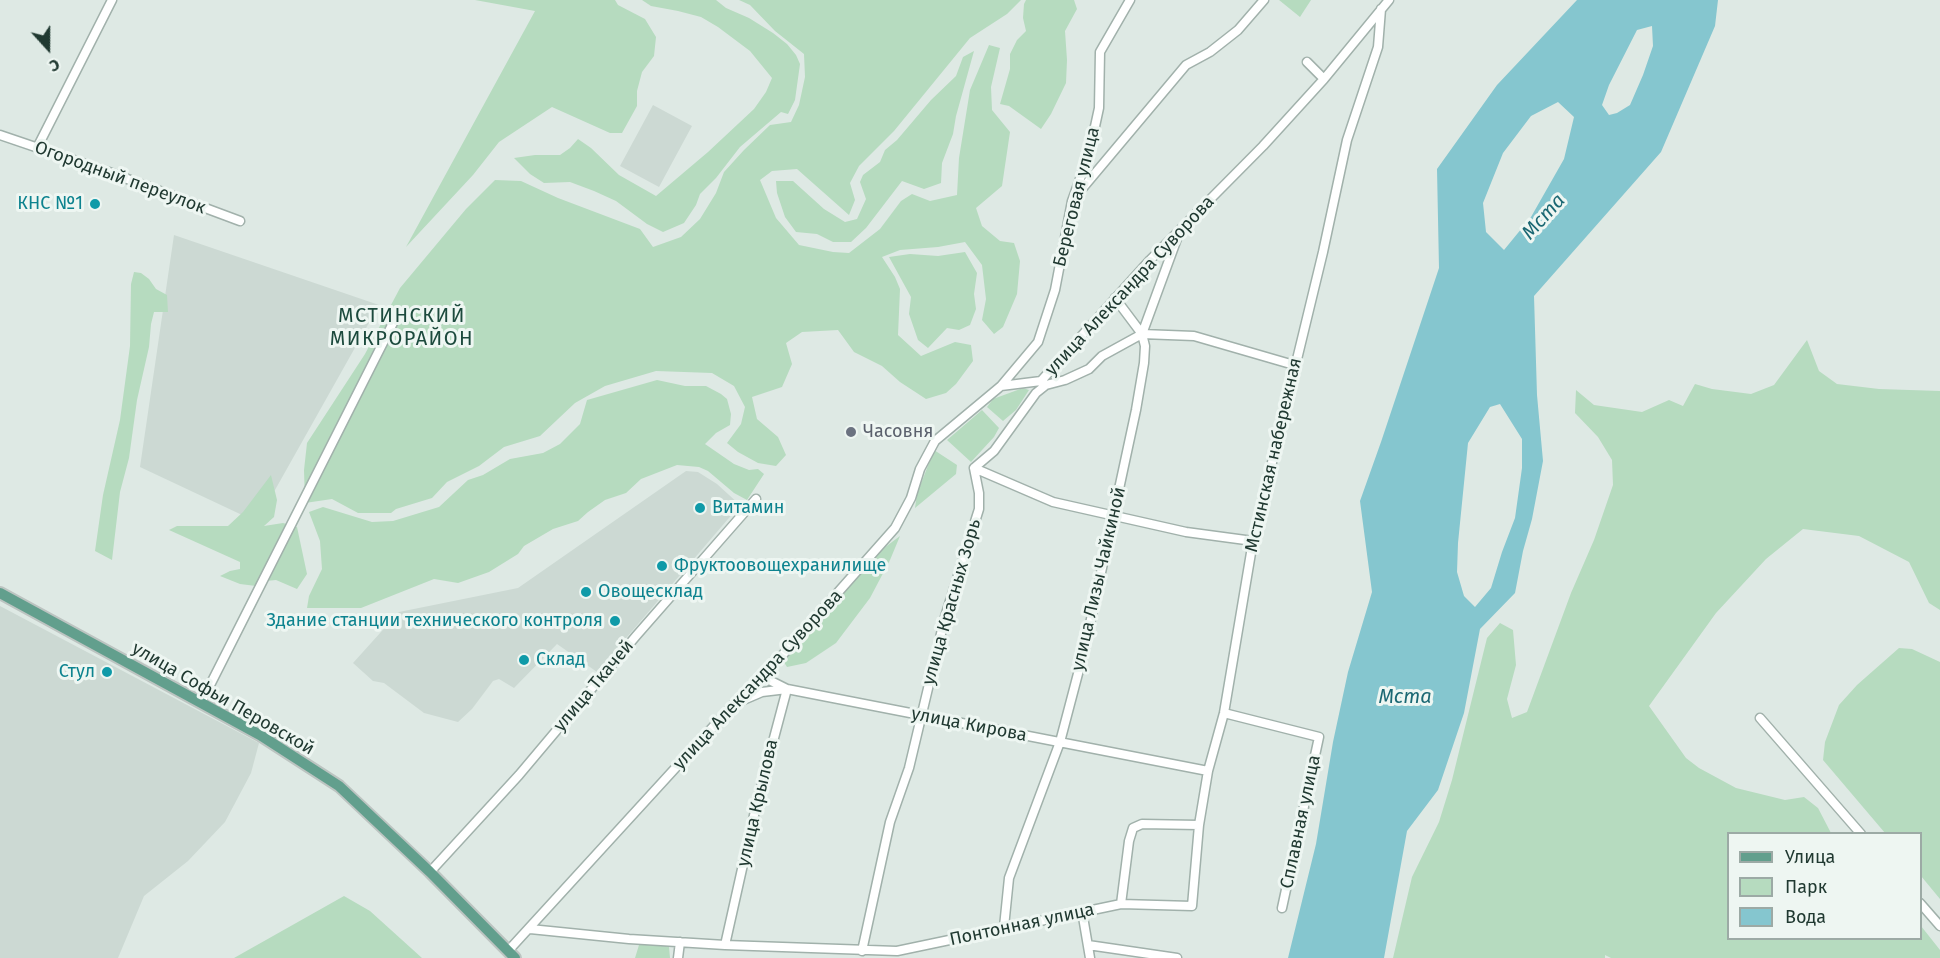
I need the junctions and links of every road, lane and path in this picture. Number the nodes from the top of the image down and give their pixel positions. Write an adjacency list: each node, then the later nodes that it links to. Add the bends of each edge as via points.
1 (112, 0): 9 (street)
2 (1130, 0): 10 (street, Береговая улица, via 1100,52 1099,108 1089,154)
3 (1264, 0): 10 (street, via 1238,30 1186,65)
4 (1389, 0): 5 (street, улица Александра Суворова)
5 (1381, 9): 7 (street, улица Александра Суворова); 16 (street, Мстинская набережная, via 1378,47 1347,140)
6 (1307, 62): 7 (street)
7 (1324, 79): 12 (street, улица Александра Суворова)
8 (0, 135): 9 (street, Огородный переулок)
9 (37, 148): 11 (street, Огородный переулок)
10 (1072, 201): 17 (street, Береговая улица, via 1055,290 1038,342)
11 (240, 221)
12 (1181, 229): 13 (street, улица Александра Суворова); 15 (street, улица Лизы Чайкиной)
13 (1115, 298): 15 (street); 17 (street, улица Александра Суворова, via 1041,381)
14 (394, 321): 25 (street)
15 (1142, 334): 16 (street, via 1194,336); 18 (street, via 1102,356 1089,369 1046,385 994,451); 20 (street, улица Лизы Чайкиной, via 1144,363)
16 (1294, 365): 21 (street, Мстинская набережная)
17 (1001, 386): 23 (street, улица Александра Суворова, via 935,441 895,528)
18 (974, 468): 20 (street, via 1053,502); 28 (street, улица Красных Зорь, via 979,509)
19 (756, 499): 34 (street, улица Ткачей, via 519,775)
20 (1114, 517): 21 (street); 30 (street, улица Лизы Чайкиной)
21 (1253, 541): 27 (street, Мстинская набережная)
22 (0, 593): 25 (main road, улица Софьи Перовской)
23 (763, 677): 24 (street); 26 (street, улица Александра Суворова)
24 (787, 689): 26 (street, улица Кирова, via 762,692); 28 (street, улица Кирова); 44 (street, улица Крылова)
25 (201, 703): 34 (main road, улица Софьи Перовской, via 268,739 339,786)
26 (733, 705): 42 (street, улица Александра Суворова)
27 (1224, 713): 31 (street, Мстинская набережная); 38 (street, Сплавная улица, via 1319,737)
28 (920, 715): 30 (street, улица Кирова); 46 (street, улица Красных Зорь, via 909,768 890,822)
29 (1760, 718): 33 (street)
30 (1060, 742): 31 (street, улица Кирова); 41 (street, улица Лизы Чайкиной, via 1009,879)
31 (1208, 771): 32 (street, Мстинская набережная)
32 (1199, 825): 35 (street, via 1142,824 1133,828); 37 (street, Мстинская набережная)
33 (1859, 832)
34 (430, 872): 47 (main road, улица Софьи Перовской)
35 (1121, 904): 37 (street, Понтонная улица); 39 (street, Понтонная улица)
36 (1922, 905): 40 (street)
37 (1192, 906)
38 (1282, 908)
39 (1082, 911): 41 (street, Понтонная улица); 45 (street)
40 (1940, 926)
41 (1005, 927): 46 (street, Понтонная улица, via 897,951)
42 (530, 929): 43 (street, Понтонная улица); 47 (street, улица Александра Суворова)
43 (680, 942): 44 (street, Понтонная улица); 48 (street)
44 (725, 945): 46 (street, Понтонная улица)
45 (1088, 945): 49 (street); 50 (street)
46 (862, 951)
47 (512, 954)
48 (678, 958)
49 (1090, 958)
50 (1177, 958)

